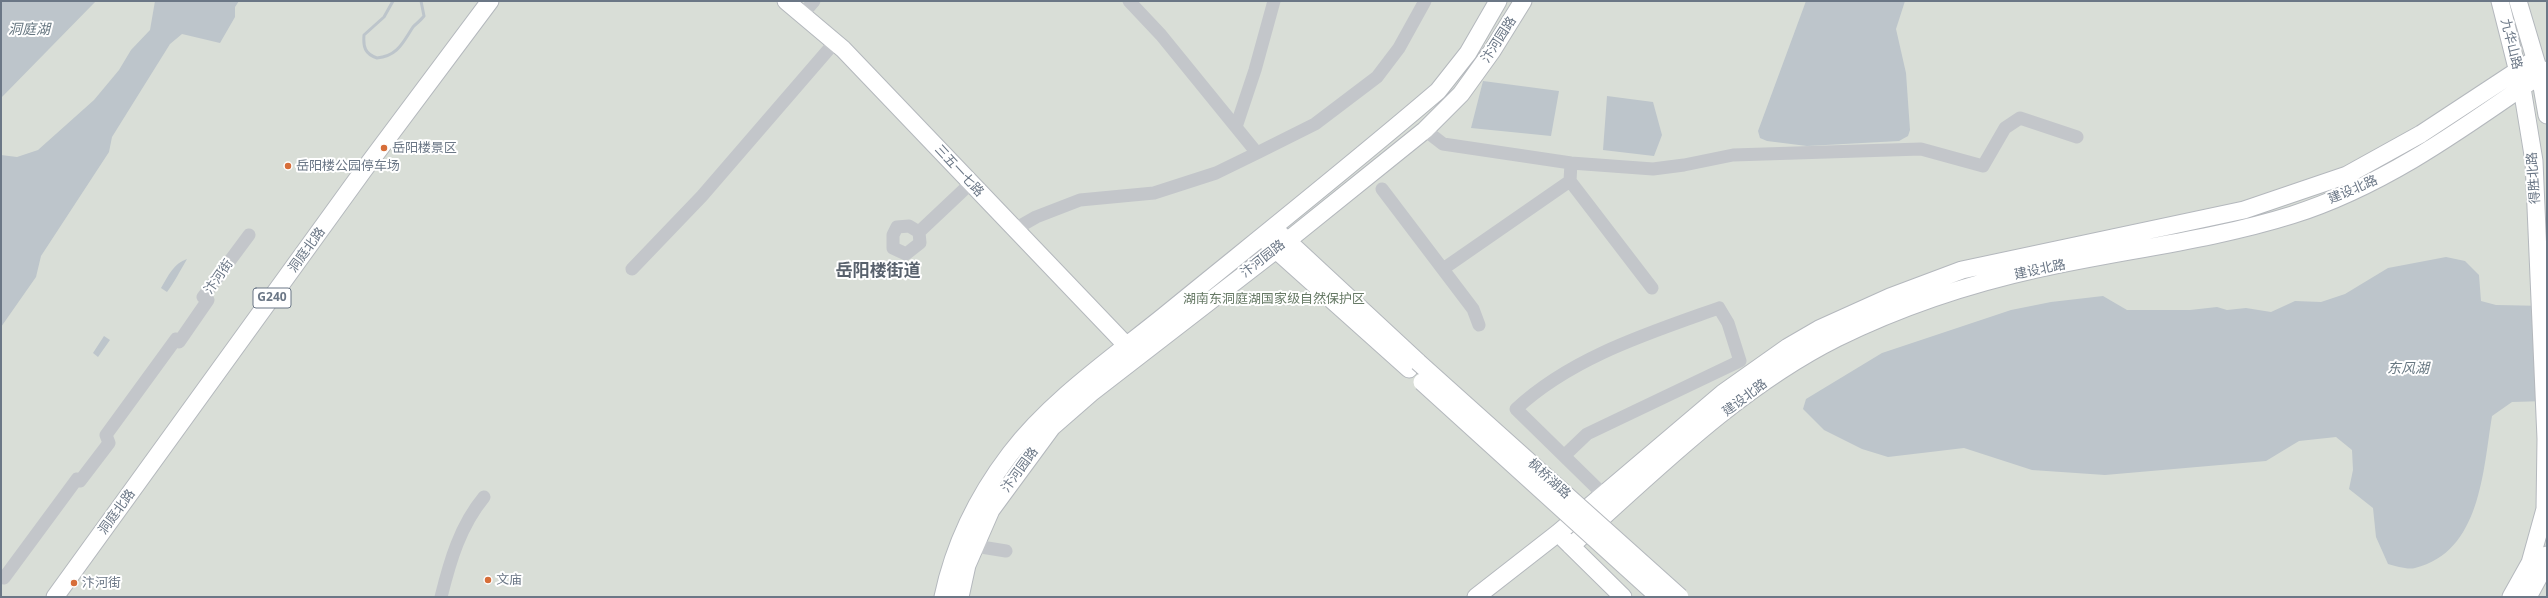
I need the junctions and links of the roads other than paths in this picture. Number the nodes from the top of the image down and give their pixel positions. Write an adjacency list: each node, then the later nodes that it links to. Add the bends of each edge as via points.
1 (482, 1): 50 (main road, 洞庭北路 / G240)
2 (490, 1): 51 (main road, 洞庭北路 / G240, via 363,171)
3 (786, 1): 12 (main road, 三五一七路)
4 (814, 1): 12 (street)
5 (1129, 1): 19 (street, via 1161,35)
6 (1274, 1): 19 (street)
7 (1425, 1): 22 (street, via 1399,48 1377,77 1315,124)
8 (1498, 1): 29 (main road, 汴河园路, via 1468,53 1438,91)
9 (1523, 1): 20 (main road, 汴河园路, via 1461,94)
10 (2500, 1): 15 (main road, 九华山路)
11 (2518, 1): 14 (main road, 九华山路)
12 (802, 15): 13 (main road, 三五一七路)
13 (835, 42): 25 (main road, 三五一七路); 32 (street, via 702,196)
14 (2535, 59): 15 (main road); 16 (main road, 九华山路)
15 (2518, 70): 17 (main road, 九华山路); 40 (main road, via 2421,134 2347,175 2244,210 1962,270 1848,315 1788,347 1754,370 1723,393)
16 (2543, 73): 17 (main road, 建设北路); 18 (main road)
17 (2522, 88): 42 (main road, 建设北路, via 2395,171 2360,190 2292,215 2159,246 2037,269 1968,287 1913,306 1837,338 1804,357 1737,403 1682,447); 58 (main road, 得胜北路, via 2534,160 2546,439 2544,509 2530,563)
18 (2547, 115)
19 (1236, 127): 22 (street)
20 (1425, 130): 23 (street, via 1443,144); 31 (main road, 汴河园路)
21 (2077, 137): 23 (street, via 2020,118 2005,128 1983,166 1921,149 1733,155 1653,169)
22 (1257, 153): 27 (street, via 1216,173 1154,194 1080,200 1036,217)
23 (1571, 162): 24 (street)
24 (1570, 181): 33 (street); 34 (street)
25 (971, 183): 27 (main road, 三五一七路); 28 (street)
26 (1382, 189): 33 (street)
27 (1015, 229): 37 (main road, 三五一七路)
28 (919, 232)
29 (1267, 232): 31 (main road); 35 (main road, 汴河园路)
30 (249, 235): 48 (street, 汴河街, via 204,297 208,300 179,342 176,339 106,435 109,443 80,481 77,479)
31 (1281, 245): 35 (main road, 汴河园路); 38 (main road)
32 (632, 269)
33 (1443, 269): 36 (street, via 1473,309)
34 (1652, 288)
35 (1178, 315): 37 (main road, 汴河园路); 44 (main road, 汴河园路, via 1052,427 991,510)
36 (1479, 325)
37 (1127, 346): 53 (main road, 汴河园路, via 1038,422 1010,453 982,494 961,539)
38 (1413, 366): 56 (main road, 枫桥湖路, bridge); 57 (main road, 枫桥湖路, bridge)
39 (1565, 456): 39 (street, via 1516,409 1528,398 1594,356 1719,308 1728,323 1740,361 1587,434); 40 (street)
40 (1603, 495): 42 (street); 43 (main road)
41 (484, 497): 52 (street, via 470,514 451,558)
42 (1615, 507): 45 (main road, 建设北路)
43 (1558, 533): 45 (main road); 49 (main road)
44 (975, 546): 46 (street); 54 (main road, 汴河园路, via 967,564)
45 (1571, 546): 55 (main road)
46 (1006, 551)
47 (2547, 555): 59 (main road)
48 (4, 578)
49 (1482, 595)
50 (48, 597)
51 (55, 597)
52 (441, 597)
53 (943, 597)
54 (960, 597)
55 (1624, 597)
56 (1660, 597)
57 (1680, 597)
58 (2511, 597)
59 (2528, 597)

